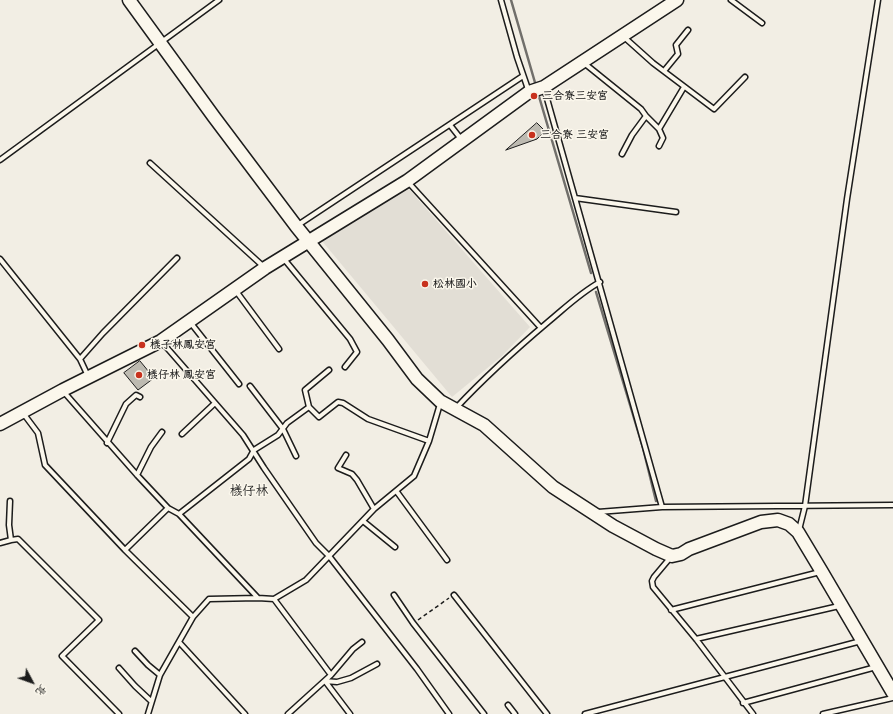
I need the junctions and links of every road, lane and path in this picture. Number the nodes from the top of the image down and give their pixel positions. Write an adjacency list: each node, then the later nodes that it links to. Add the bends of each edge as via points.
1 (129, 0): 10 (street)
2 (219, 0): 10 (lane)
3 (501, 0): 13 (lane)
4 (677, 0): 9 (street)
5 (731, 0): 7 (lane)
6 (878, 0): 67 (lane, via 847,199)
7 (762, 23)
8 (688, 30): 12 (lane, via 676,45 678,54)
9 (622, 35): 11 (street); 12 (lane)
10 (160, 42): 24 (lane); 29 (street)
11 (582, 61): 15 (street); 18 (lane, via 641,109)
12 (664, 72): 16 (lane)
13 (523, 76): 17 (lane); 19 (lane)
14 (745, 77): 16 (lane, via 714,109)
15 (544, 87): 17 (street); 27 (lane)
16 (684, 87): 20 (lane)
17 (529, 92): 21 (street)
18 (646, 116): 20 (lane); 23 (lane)
19 (450, 125): 21 (lane); 29 (lane)
20 (659, 129): 22 (lane, via 663,138)
21 (463, 141): 26 (street)
22 (659, 146)
23 (622, 154)
24 (0, 160)
25 (150, 163): 34 (lane)
26 (407, 181): 30 (street); 38 (lane)
27 (575, 198): 28 (lane); 35 (lane)
28 (676, 212)
29 (296, 226): 30 (street)
30 (308, 242): 31 (street); 49 (street, via 417,379)
31 (283, 257): 34 (street); 42 (lane, via 350,339 357,352)
32 (177, 258): 41 (lane)
33 (0, 259): 41 (lane)
34 (265, 268): 36 (street)
35 (600, 282): 38 (lane, via 586,290); 68 (lane)
36 (234, 289): 37 (street); 40 (lane)
37 (189, 322): 39 (street); 45 (lane)
38 (541, 328): 52 (lane, via 479,383)
39 (161, 341): 44 (street); 50 (lane)
40 (280, 349)
41 (80, 359): 44 (lane)
42 (345, 367)
43 (329, 370): 51 (lane, via 305,390)
44 (89, 378): 47 (street)
45 (239, 384)
46 (250, 386): 55 (lane)
47 (62, 390): 53 (street); 59 (lane)
48 (140, 396): 59 (lane, via 136,395 126,404)
49 (440, 401): 52 (street); 58 (lane)
50 (215, 403): 57 (lane); 60 (lane)
51 (309, 407): 55 (lane); 58 (lane, via 319,417 338,402 343,403 368,419)
52 (455, 410): 71 (street, via 484,425 547,482)
53 (22, 412): 54 (street); 78 (lane, via 38,434 45,465)
54 (0, 424)
55 (282, 429): 60 (lane, via 278,435); 62 (lane)
56 (162, 432): 63 (lane)
57 (182, 434)
58 (429, 441): 64 (lane, via 414,476)
59 (107, 443): 63 (lane)
60 (254, 450): 72 (lane, via 249,459); 79 (lane, via 316,543)
61 (346, 455): 70 (lane, via 338,468 352,474 358,480)
62 (296, 456)
63 (137, 475): 69 (lane)
64 (397, 492): 70 (lane); 81 (lane)
65 (10, 501): 75 (lane)
66 (893, 505): 67 (lane)
67 (805, 506): 68 (lane); 74 (lane)
68 (662, 507): 71 (lane)
69 (168, 508): 72 (lane); 78 (lane)
70 (374, 509): 73 (lane)
71 (593, 512): 80 (street, via 613,526)
72 (179, 514): 85 (lane)
73 (363, 521): 77 (lane); 79 (lane)
74 (798, 532): 80 (street, via 789,524 778,520 761,522); 82 (street)
75 (11, 540): 76 (lane); 108 (lane, via 18,539 99,620 62,656)
76 (0, 543)
77 (395, 548)
78 (125, 550): 89 (lane)
79 (329, 556): 86 (lane, via 306,580); 113 (lane)
80 (672, 556): 88 (lane, via 652,581 653,587)
81 (448, 560)
82 (822, 572): 87 (street); 88 (lane)
83 (454, 595): 90 (path); 116 (lane)
84 (394, 596): 90 (lane)
85 (258, 598): 86 (lane); 89 (lane, via 209,599)
86 (274, 599): 100 (lane)
87 (842, 606): 91 (lane); 92 (street)
88 (671, 610): 91 (lane)
89 (193, 616): 93 (lane)
90 (413, 623): 114 (lane)
91 (696, 639): 101 (lane)
92 (862, 641): 97 (street); 101 (lane)
93 (179, 642): 99 (lane); 110 (lane)
94 (362, 642): 100 (lane)
95 (135, 650): 99 (lane)
96 (377, 664): 102 (lane, via 351,678 337,682)
97 (879, 667): 103 (street); 106 (lane)
98 (119, 668): 105 (lane)
99 (160, 675): 105 (lane)
100 (331, 676): 102 (lane)
101 (724, 678): 106 (lane); 117 (lane)
102 (325, 681): 111 (lane); 112 (lane)
103 (893, 693)
104 (893, 698): 119 (lane)
105 (151, 701): 109 (lane)
106 (743, 703): 118 (lane)
107 (508, 705): 115 (lane)
108 (119, 714)
109 (148, 714)
110 (245, 714)
111 (288, 714)
112 (350, 714)
113 (449, 714)
114 (484, 714)
115 (515, 714)
116 (547, 714)
117 (585, 714)
118 (753, 714)
119 (823, 714)

